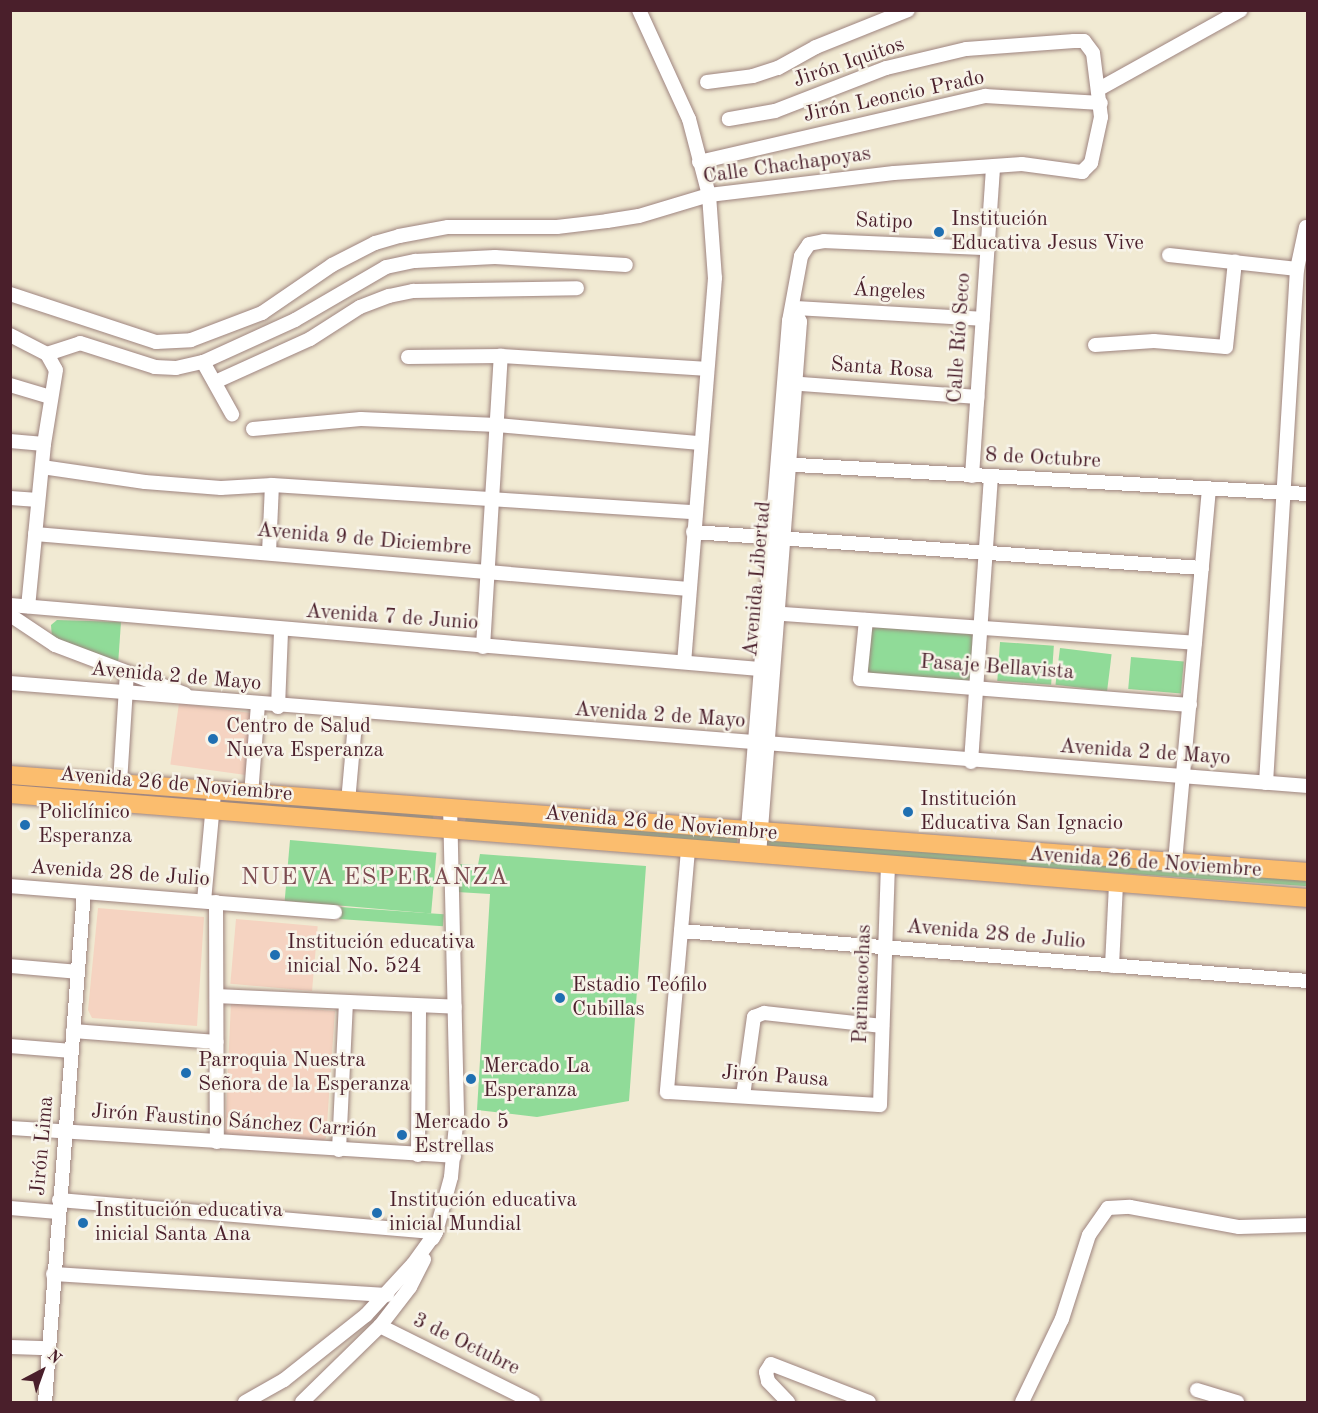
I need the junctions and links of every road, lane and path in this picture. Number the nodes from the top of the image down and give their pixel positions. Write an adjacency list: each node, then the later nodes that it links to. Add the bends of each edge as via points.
1 (639, 10): 7 (street, via 679,90)
2 (908, 10): 4 (street, via 816,47 778,68 753,76)
3 (1241, 10): 5 (street)
4 (707, 82)
5 (1100, 96): 6 (street, Jirón Iquitos, via 1090,44 1074,41 966,49 886,68 775,111); 7 (street, Jirón Leoncio Prado, via 986,96); 8 (street, Calle Chachapoyas, via 1101,117 1087,169 1074,172 1022,164)
6 (729, 118)
7 (699, 162): 9 (street)
8 (993, 167): 9 (street, Calle Chachapoyas, via 894,173); 12 (street, Calle Río Seco)
9 (709, 195): 18 (street, Calle Chachapoyas, via 639,216 607,221 557,227 447,227 375,243 332,265 262,313 192,340 156,342); 28 (street, via 715,278)
10 (1306, 227): 16 (street)
11 (814, 242): 12 (street, Satipo); 19 (street, Avenida Libertad, via 799,262)
12 (987, 248): 21 (street, Calle Río Seco)
13 (1169, 255): 14 (street)
14 (1235, 261): 16 (street); 23 (street, via 1226,347 1154,341)
15 (626, 265): 27 (street, via 495,256 415,261 386,267 295,320)
16 (1298, 269): 20 (street)
17 (577, 288): 29 (street, via 413,291 389,296 360,307 310,339)
18 (10, 294)
19 (794, 308): 21 (street, Ángeles); 30 (street, Avenida Libertad, via 800,322)
20 (1302, 316): 46 (street)
21 (983, 319): 33 (street, Calle Río Seco)
22 (10, 335): 24 (street)
23 (1095, 345)
24 (47, 354): 27 (street, via 80,343 155,367 176,368); 32 (street, via 56,370)
25 (408, 357): 26 (street)
26 (501, 357): 28 (street); 35 (street)
27 (203, 362): 29 (street)
28 (706, 369): 38 (street)
29 (215, 382): 34 (street)
30 (789, 383): 33 (street, Santa Rosa); 40 (street, Avenida Libertad)
31 (10, 385): 32 (street)
32 (50, 397): 39 (street)
33 (977, 397): 42 (street, Calle Río Seco)
34 (232, 414)
35 (497, 425): 36 (street, via 361,419); 38 (street); 49 (street)
36 (253, 429)
37 (10, 441): 39 (street)
38 (700, 443): 51 (street)
39 (44, 444): 41 (street)
40 (783, 464): 42 (street, 8 de Octubre); 54 (street, Avenida Libertad)
41 (42, 467): 44 (street, via 156,483 221,488); 50 (street)
42 (972, 476): 43 (street, 8 de Octubre)
43 (991, 477): 45 (street, 8 de Octubre); 56 (street)
44 (272, 486): 49 (street); 55 (street)
45 (1209, 489): 46 (street, 8 de Octubre); 57 (street)
46 (1282, 493): 47 (street, 8 de Octubre); 85 (street)
47 (1308, 494)
48 (10, 498): 50 (street)
49 (492, 498): 51 (street); 58 (street)
50 (38, 500): 53 (street)
51 (695, 512): 52 (street)
52 (693, 532): 54 (street); 59 (street)
53 (35, 534): 55 (street, Avenida 9 de Diciembre); 61 (street)
54 (776, 539): 56 (street); 62 (street, Avenida Libertad)
55 (269, 553): 58 (street, Avenida 9 de Diciembre)
56 (986, 555): 57 (street); 65 (street)
57 (1202, 568): 67 (street)
58 (487, 572): 59 (street, Avenida 9 de Diciembre); 68 (street)
59 (689, 589): 69 (street)
60 (10, 605): 61 (street, Avenida 7 de Junio)
61 (27, 606): 66 (street, Avenida 7 de Junio)
62 (770, 613): 64 (street); 70 (street, Avenida Libertad)
63 (10, 615): 71 (street, via 55,645)
64 (866, 620): 65 (street); 73 (street, Pasaje Bellavista, via 860,679)
65 (981, 628): 67 (street); 73 (street)
66 (281, 631): 68 (street, Avenida 7 de Junio); 78 (street)
67 (1195, 643): 77 (street)
68 (483, 646): 69 (street, Avenida 7 de Junio)
69 (684, 662): 70 (street, Avenida 7 de Junio)
70 (765, 669): 80 (street, Avenida Libertad)
71 (127, 673): 74 (street); 75 (street)
72 (10, 684): 74 (street, Avenida 2 de Mayo)
73 (976, 688): 77 (street, Pasaje Bellavista); 81 (street)
74 (126, 694): 75 (street, Avenida 2 de Mayo); 84 (street)
75 (204, 701): 76 (street, Avenida 2 de Mayo)
76 (258, 705): 78 (street, Avenida 2 de Mayo); 88 (street)
77 (1190, 705): 83 (street)
78 (278, 707): 79 (street, Avenida 2 de Mayo)
79 (356, 713): 80 (street, Avenida 2 de Mayo); 90 (street)
80 (759, 745): 81 (street, Avenida 2 de Mayo); 93 (street, Avenida Libertad)
81 (971, 762): 83 (street, Avenida 2 de Mayo)
82 (10, 775): 84 (main road, Avenida 26 de Noviembre)
83 (1183, 778): 85 (street, Avenida 2 de Mayo); 96 (street)
84 (120, 783): 89 (main road, Avenida 26 de Noviembre)
85 (1266, 783): 86 (street, Avenida 2 de Mayo)
86 (1308, 786)
87 (10, 794): 89 (main road, Avenida 26 de Noviembre)
88 (251, 795): 89 (main road, Avenida 26 de Noviembre); 90 (main road, Avenida 26 de Noviembre)
89 (213, 802): 92 (main road, Avenida 26 de Noviembre); 103 (street)
90 (348, 802): 91 (main road, Avenida 26 de Noviembre)
91 (450, 810): 92 (street); 93 (main road, Avenida 26 de Noviembre)
92 (451, 830): 94 (main road, Avenida 26 de Noviembre); 114 (street)
93 (753, 831): 95 (street, Avenida Libertad); 96 (main road, Avenida 26 de Noviembre)
94 (688, 850): 95 (main road, Avenida 26 de Noviembre); 105 (street)
95 (752, 854): 97 (main road, Avenida 26 de Noviembre)
96 (1175, 862): 98 (main road, Avenida 26 de Noviembre)
97 (888, 866): 99 (main road, Avenida 26 de Noviembre); 106 (street, Parinacochas)
98 (1308, 872)
99 (1116, 884): 102 (main road, Avenida 26 de Noviembre); 108 (street)
100 (10, 886): 101 (street, Avenida 28 de Julio)
101 (84, 892): 103 (street, Avenida 28 de Julio); 109 (street, Jirón Lima)
102 (1308, 898)
103 (210, 902): 104 (street, Avenida 28 de Julio); 111 (street)
104 (334, 912)
105 (681, 931): 106 (street, Avenida 28 de Julio); 120 (street, Jirón Pausa, via 667,1092)
106 (885, 947): 108 (street, Avenida 28 de Julio); 115 (street, Parinacochas)
107 (10, 966): 109 (street)
108 (1112, 966): 110 (street, Avenida 28 de Julio)
109 (78, 972): 116 (street, Jirón Lima)
110 (1308, 981)
111 (216, 996): 112 (street); 117 (street)
112 (346, 1002): 113 (street); 125 (street)
113 (418, 1006): 114 (street); 126 (street)
114 (455, 1007): 127 (street)
115 (882, 1026): 120 (street, via 764,1013 754,1017); 121 (street, Parinacochas)
116 (73, 1031): 117 (street); 119 (street, Jirón Lima)
117 (217, 1042): 124 (street)
118 (10, 1046): 119 (street)
119 (72, 1051): 123 (street, Jirón Lima)
120 (743, 1095): 121 (street, Jirón Pausa)
121 (880, 1105)
122 (10, 1128): 123 (street, Jirón Faustino Sánchez Carrión)
123 (65, 1132): 124 (street, Jirón Faustino Sánchez Carrión); 128 (street, Jirón Lima)
124 (217, 1142): 125 (street, Jirón Faustino Sánchez Carrión)
125 (339, 1149): 126 (street, Jirón Faustino Sánchez Carrión)
126 (418, 1155): 127 (street, Jirón Faustino Sánchez Carrión)
127 (454, 1156): 131 (street)
128 (59, 1206): 129 (street); 131 (street); 132 (street, Jirón Lima)
129 (10, 1208)
130 (1308, 1225): 144 (street, via 1239,1227 1130,1207 1108,1208 1089,1235 1062,1319)
131 (436, 1232): 133 (street); 134 (street, via 410,1287)
132 (53, 1274): 133 (street); 136 (street, Jirón Lima)
133 (387, 1295): 139 (street, via 325,1350)
134 (380, 1326): 140 (street); 141 (street, 3 de Octubre)
135 (10, 1347): 136 (street)
136 (48, 1348): 138 (street, Jirón Lima)
137 (1197, 1390): 145 (street)
138 (45, 1402)
139 (245, 1402)
140 (302, 1402)
141 (533, 1402)
142 (788, 1402): 143 (street, via 768,1382 766,1372 771,1364)
143 (868, 1402)
144 (1022, 1402)
145 (1237, 1402)

